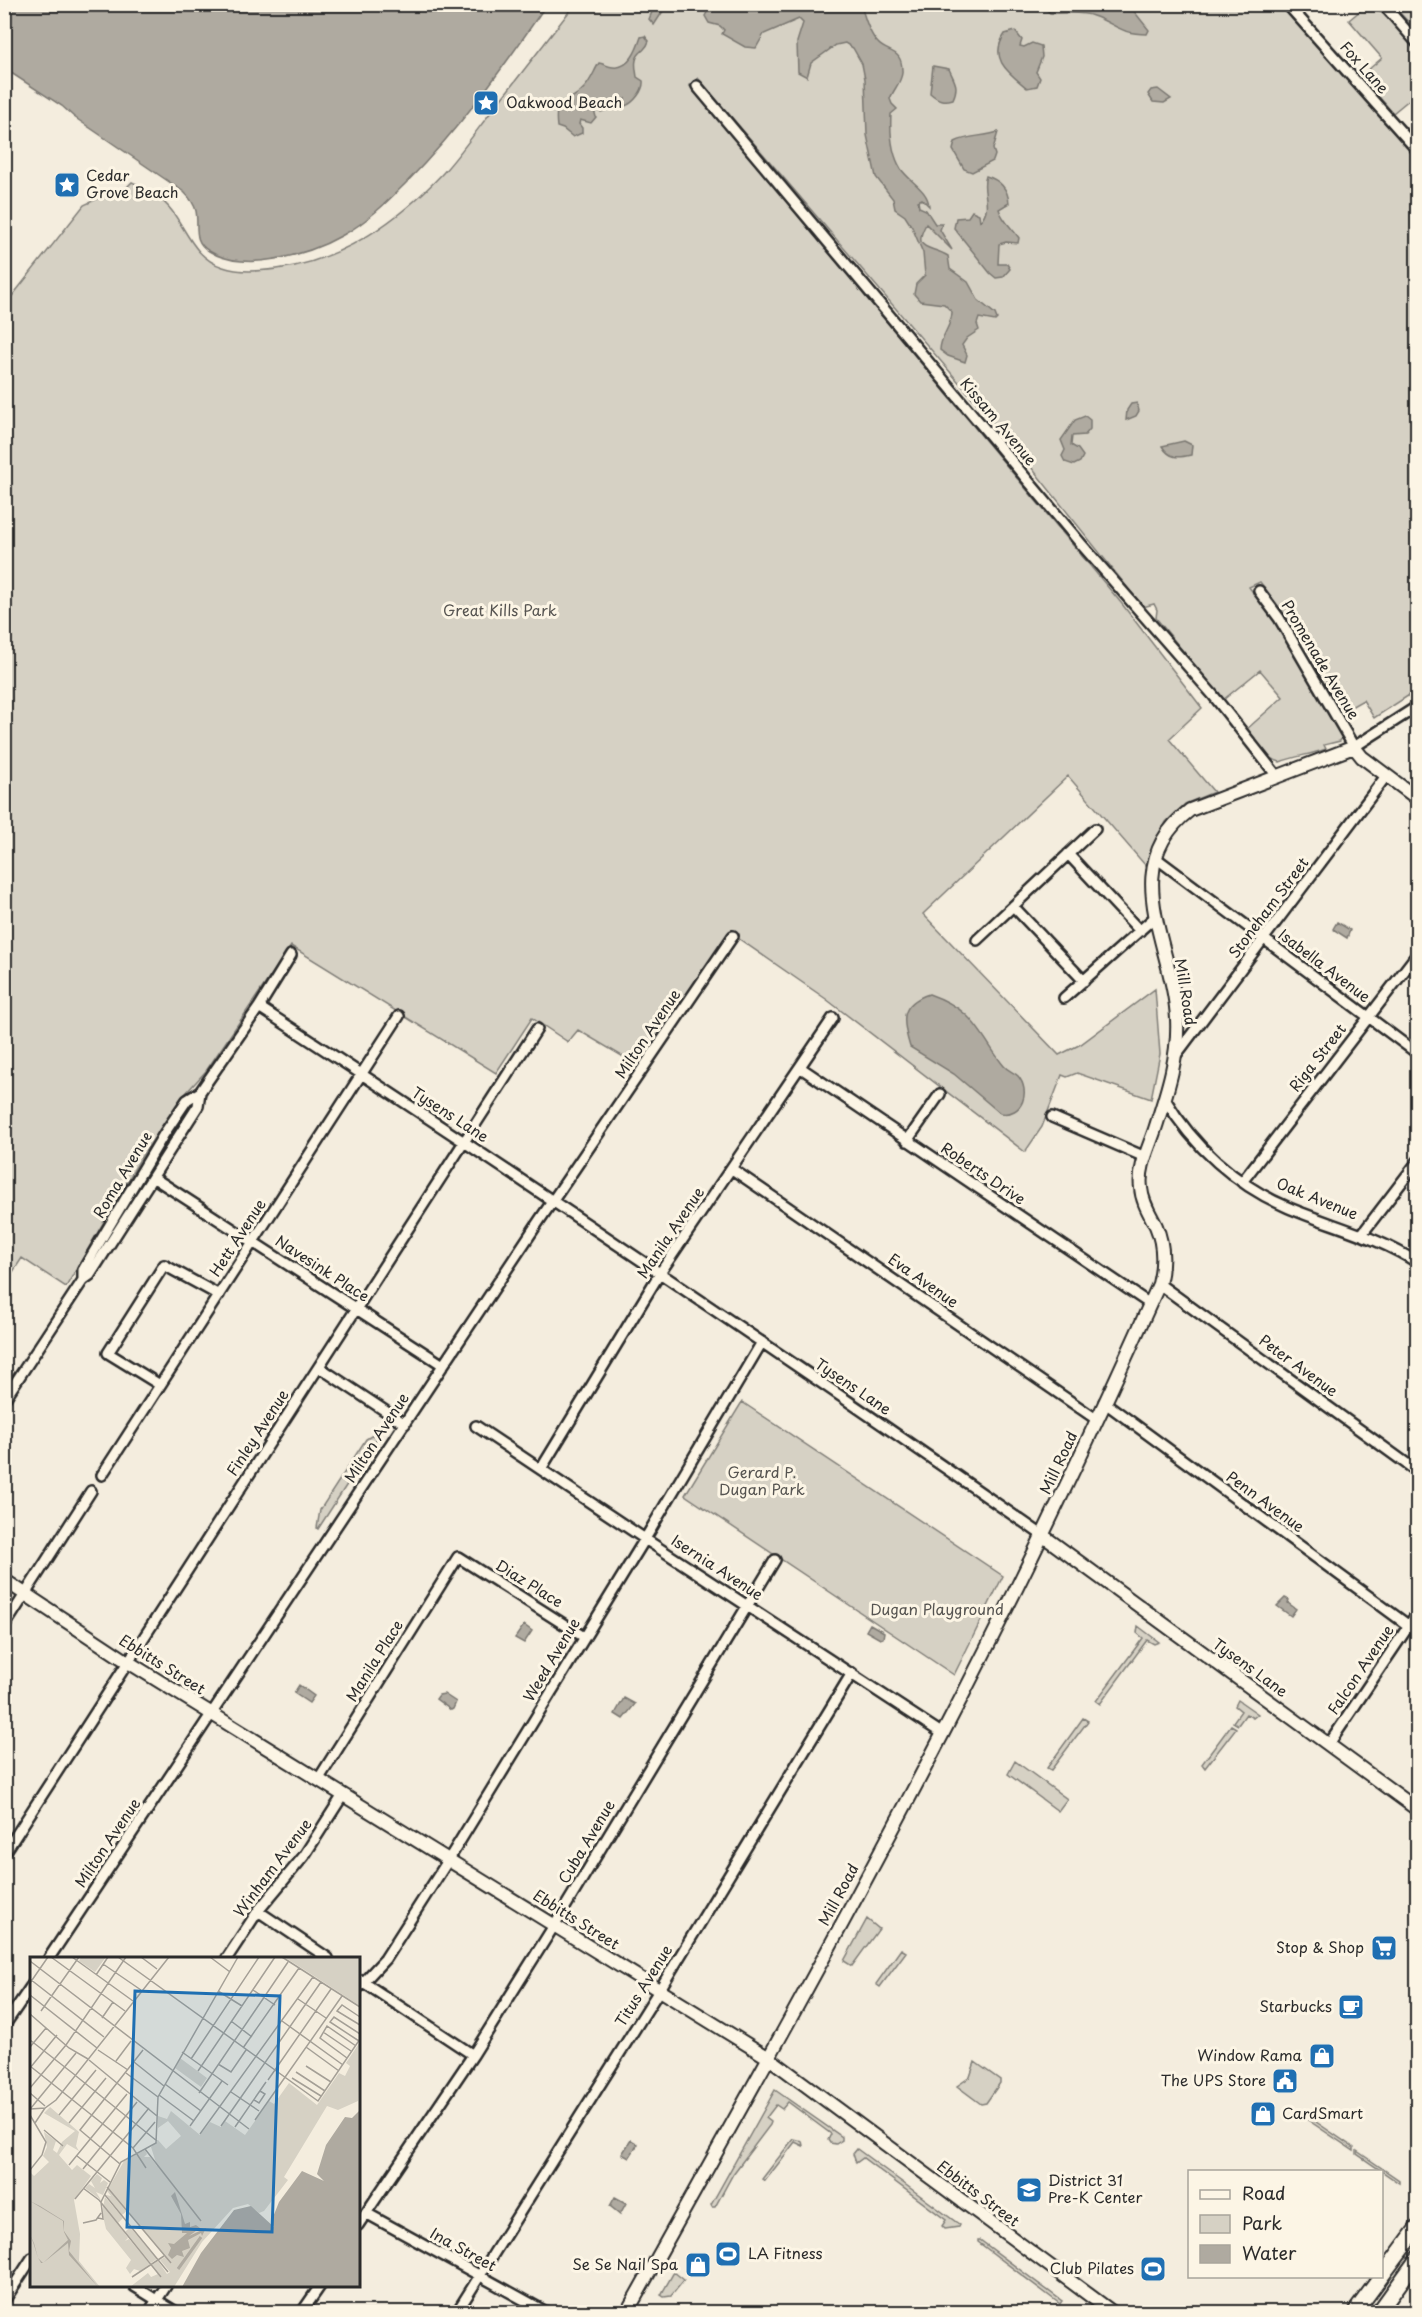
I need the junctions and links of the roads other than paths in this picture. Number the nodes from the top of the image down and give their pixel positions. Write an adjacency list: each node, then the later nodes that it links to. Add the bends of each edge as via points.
1 (1287, 4): 5 (street, Fox Lane)
2 (1383, 4): 3 (street)
3 (1418, 44)
4 (697, 86): 9 (street, Kissam Avenue, via 1213,695)
5 (1418, 151)
6 (1259, 591): 8 (street, Promenade Avenue, via 1280,618)
7 (1418, 706): 8 (street, Mill Road)
8 (1354, 747): 9 (street, Mill Road); 10 (street)
9 (1277, 776): 14 (street, Mill Road, via 1190,810 1163,838)
10 (1386, 776): 11 (street); 20 (street, Stoneham Street)
11 (1418, 799)
12 (1095, 829): 13 (street)
13 (1068, 854): 15 (street); 17 (street)
14 (1156, 858): 16 (street, Mill Road, via 1152,881); 20 (street, Isabella Avenue)
15 (1013, 906): 19 (street); 23 (street)
16 (1155, 917): 17 (street); 31 (street, Mill Road, via 1177,1017)
17 (1140, 931): 23 (street)
18 (733, 936): 45 (street, Milton Avenue)
19 (977, 940)
20 (1264, 940): 28 (street, Isabella Avenue); 31 (street, Stoneham Street)
21 (1418, 953): 28 (street, Riga Street)
22 (291, 955): 25 (street, Roma Avenue)
23 (1084, 981): 24 (street)
24 (1064, 998)
25 (259, 1007): 33 (street, Tysens Lane); 34 (street, Roma Avenue)
26 (399, 1016): 33 (street, Hett Avenue)
27 (834, 1018): 32 (street, Manila Avenue)
28 (1368, 1018): 30 (street, Isabella Avenue); 44 (street, Riga Street)
29 (537, 1029): 39 (street, Finley Avenue)
30 (1418, 1054)
31 (1175, 1057): 36 (street, Mill Road)
32 (801, 1068): 38 (street, Roberts Drive); 42 (street, Manila Avenue)
33 (361, 1074): 39 (street, Tysens Lane); 47 (street, Hett Avenue)
34 (200, 1092): 43 (street, Roma Avenue, via 198,1106); 50 (street, Roma Avenue, via 187,1100 164,1134 83,1270)
35 (940, 1094): 38 (street)
36 (1165, 1100): 40 (street, Mill Road); 44 (street, Oak Avenue, via 1196,1142)
37 (1052, 1117): 40 (street)
38 (907, 1141): 53 (street, Roberts Drive)
39 (465, 1142): 45 (street, Tysens Lane); 54 (street, Finley Avenue)
40 (1145, 1157): 51 (street, Mill Road, via 1141,1189 1161,1240 1163,1271)
41 (1418, 1161): 46 (street)
42 (732, 1169): 49 (street, Manila Avenue); 61 (street, Eva Avenue)
43 (154, 1178): 47 (street, Navesink Place); 50 (street, Roma Avenue, via 90,1275)
44 (1242, 1182): 46 (street, Oak Avenue, via 1286,1207)
45 (552, 1201): 49 (street, Tysens Lane); 56 (street, Milton Avenue)
46 (1362, 1234): 48 (street, Oak Avenue)
47 (253, 1242): 52 (street, Hett Avenue); 54 (street, Navesink Place)
48 (1418, 1263)
49 (660, 1273): 55 (street, Tysens Lane); 64 (street, Manila Avenue)
50 (82, 1280): 59 (street, Roma Avenue)
51 (1159, 1284): 53 (street, Mill Road); 65 (street, Peter Avenue)
52 (219, 1295): 58 (street, Hett Avenue); 58 (street, via 164,1265 108,1353)
53 (1150, 1304): 60 (street, Mill Road)
54 (356, 1309): 56 (street, Navesink Place); 57 (street, Finley Avenue)
55 (762, 1342): 68 (street, Tysens Lane); 69 (street, Weed Avenue)
56 (443, 1365): 62 (street, Milton Avenue)
57 (319, 1367): 62 (street); 79 (street, Finley Avenue)
58 (160, 1385): 66 (street, Hett Avenue)
59 (4, 1400)
60 (1104, 1402): 61 (street, Mill Road); 76 (street, Penn Avenue)
61 (1096, 1419): 68 (street, Mill Road)
62 (405, 1424): 81 (street, Milton Avenue)
63 (476, 1426): 64 (street, Isernia Avenue)
64 (541, 1469): 69 (street, Isernia Avenue)
65 (1418, 1472)
66 (102, 1475)
67 (91, 1491): 73 (street)
68 (1042, 1534): 82 (street, Mill Road); 83 (street, Tysens Lane)
69 (645, 1539): 74 (street, Isernia Avenue); 78 (street, Weed Avenue)
70 (458, 1557): 78 (street, Diaz Place); 84 (street, Manila Place)
71 (775, 1560): 74 (street, Cuba Avenue)
72 (4, 1580): 73 (street, Ebbitts Street)
73 (26, 1595): 77 (street); 79 (street, Ebbitts Street)
74 (747, 1606): 80 (street, Isernia Avenue); 90 (street, Cuba Avenue)
75 (1418, 1612): 76 (street, Falcon Avenue)
76 (1408, 1626): 83 (street, Falcon Avenue)
77 (4, 1627)
78 (584, 1637): 88 (street, Weed Avenue)
79 (128, 1662): 81 (street, Ebbitts Street); 87 (street, Finley Avenue)
80 (852, 1673): 82 (street, Isernia Avenue); 96 (street, Titus Avenue)
81 (212, 1714): 84 (street, Ebbitts Street); 91 (street, Milton Avenue)
82 (943, 1734): 99 (street, Mill Road)
83 (1329, 1744): 86 (street, Tysens Lane)
84 (318, 1780): 85 (street, Ebbitts Street)
85 (343, 1795): 88 (street, Ebbitts Street); 89 (street, Winham Avenue, via 304,1856)
86 (1418, 1810)
87 (4, 1854)
88 (449, 1858): 90 (street, Ebbitts Street); 94 (street, Weed Avenue, via 385,1959)
89 (258, 1911): 92 (street, Winham Avenue); 93 (street)
90 (555, 1924): 96 (street, Ebbitts Street); 98 (street, Cuba Avenue)
91 (50, 1957)
92 (228, 1957)
93 (325, 1957)
94 (360, 1983): 98 (street)
95 (30, 1988): 97 (street)
96 (660, 1989): 99 (street, Ebbitts Street); 106 (street, Titus Avenue)
97 (4, 2026)
98 (473, 2055): 100 (street, Cuba Avenue)
99 (769, 2058): 118 (street, Mill Road); 119 (street, Ebbitts Street)
100 (366, 2213): 101 (street, Cuba Avenue); 106 (street, Ina Street)
101 (360, 2222)
102 (1418, 2227): 105 (main road)
103 (1418, 2258): 121 (main road)
104 (30, 2261): 112 (street)
105 (1383, 2275)
106 (480, 2276): 116 (street, Titus Avenue); 117 (street, Ina Street)
107 (1381, 2278): 120 (main road)
108 (136, 2287): 111 (street)
109 (165, 2287): 111 (street)
110 (319, 2287): 115 (street)
111 (157, 2300): 113 (street); 114 (street)
112 (4, 2301)
113 (149, 2313)
114 (176, 2313)
115 (302, 2313)
116 (457, 2313)
117 (546, 2313)
118 (627, 2313)
119 (1112, 2313)
120 (1355, 2313)
121 (1379, 2313)

